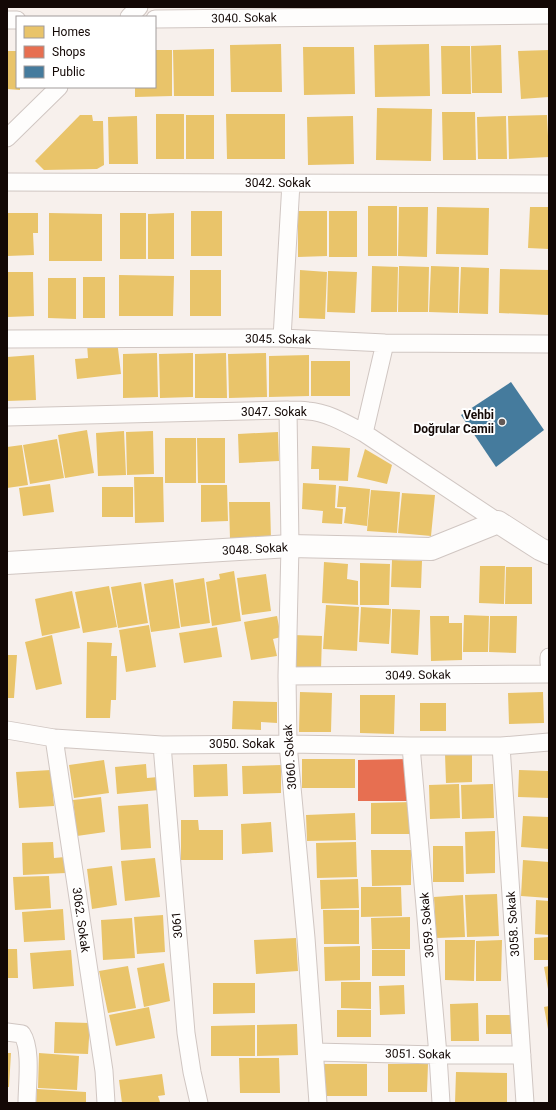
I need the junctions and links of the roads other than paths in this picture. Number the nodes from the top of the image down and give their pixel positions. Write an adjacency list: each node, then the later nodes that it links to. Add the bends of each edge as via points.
1 (140, 7): 3 (street)
2 (549, 15): 4 (street, 3040. Sokak)
3 (130, 16)
4 (156, 19)
5 (58, 88): 6 (street)
6 (8, 136)
7 (7, 182): 8 (street, 3042. Sokak)
8 (291, 183): 9 (street, 3042. Sokak); 10 (street)
9 (549, 184)
10 (282, 338): 11 (street, 3045. Sokak); 12 (street, 3045. Sokak)
11 (7, 340)
12 (385, 343): 13 (street, 3045. Sokak); 16 (street)
13 (549, 344)
14 (288, 410): 15 (street, 3047. Sokak); 16 (street, 3047. Sokak, via 309,411 329,416); 18 (street, 3060. Sokak)
15 (7, 418)
16 (364, 433): 17 (street, 3047. Sokak)
17 (498, 522): 18 (street, 3048. Sokak, via 431,549); 19 (street, 3047. Sokak)
18 (290, 546): 20 (street, 3048. Sokak); 24 (street, 3060. Sokak)
19 (549, 553)
20 (7, 564)
21 (549, 657): 22 (street)
22 (549, 663)
23 (549, 674): 24 (street, 3049. Sokak)
24 (287, 676): 28 (street, 3060. Sokak)
25 (7, 730): 26 (street, 3050. Sokak)
26 (54, 738): 29 (street, 3050. Sokak); 37 (street, 3062. Sokak)
27 (549, 742): 31 (street, 3050. Sokak)
28 (288, 744): 29 (street, 3050. Sokak); 30 (street, 3050. Sokak); 33 (street, 3060. Sokak)
29 (162, 745): 38 (street, 3061, via 186,1033)
30 (411, 746): 31 (street, 3050. Sokak); 34 (street, 3059. Sokak)
31 (501, 746): 35 (street, 3058. Sokak)
32 (7, 1032): 36 (street, via 22,1034 26,1040)
33 (315, 1052): 34 (street, 3051. Sokak); 39 (street, 3060. Sokak)
34 (438, 1055): 35 (street, 3051. Sokak); 40 (street, 3059. Sokak)
35 (522, 1055): 41 (street, 3058. Sokak)
36 (27, 1103)
37 (106, 1103)
38 (199, 1103)
39 (318, 1103)
40 (441, 1103)
41 (525, 1103)

